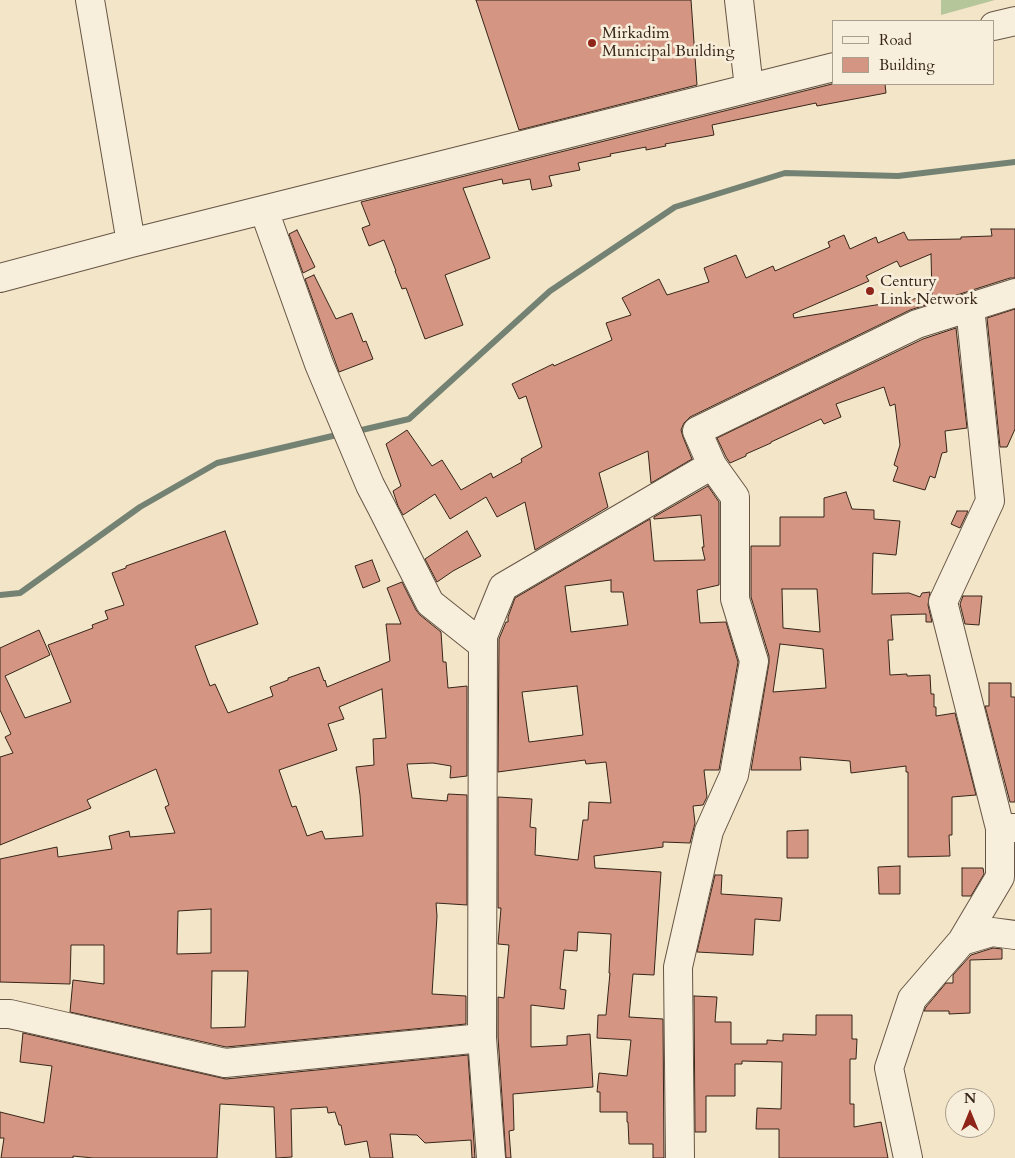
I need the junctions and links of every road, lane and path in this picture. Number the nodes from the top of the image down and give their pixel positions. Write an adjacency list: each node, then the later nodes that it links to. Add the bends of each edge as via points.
1 (90, 0): 8 (street)
2 (738, 0): 6 (street)
3 (1015, 21): 4 (street)
4 (995, 26)
5 (832, 67): 6 (street)
6 (749, 88): 7 (street)
7 (264, 210): 8 (street); 13 (street, via 319,364 370,485 430,603)
8 (131, 244): 9 (street)
9 (0, 278)
10 (1015, 293): 11 (street)
11 (970, 307): 12 (street, via 917,324 697,432); 14 (street, via 990,501 943,602)
12 (712, 465): 13 (street, via 503,587 483,636); 20 (street, via 735,497 735,600 754,661 734,775 709,831 678,968)
13 (483, 645): 18 (street)
14 (1007, 828): 16 (street, via 1000,877)
15 (1015, 936): 16 (street, via 992,932)
16 (962, 941): 21 (street, via 912,999 889,1068)
17 (0, 1014): 18 (street, via 225,1063)
18 (482, 1038): 19 (street)
19 (491, 1158)
20 (680, 1158)
21 (908, 1158)

